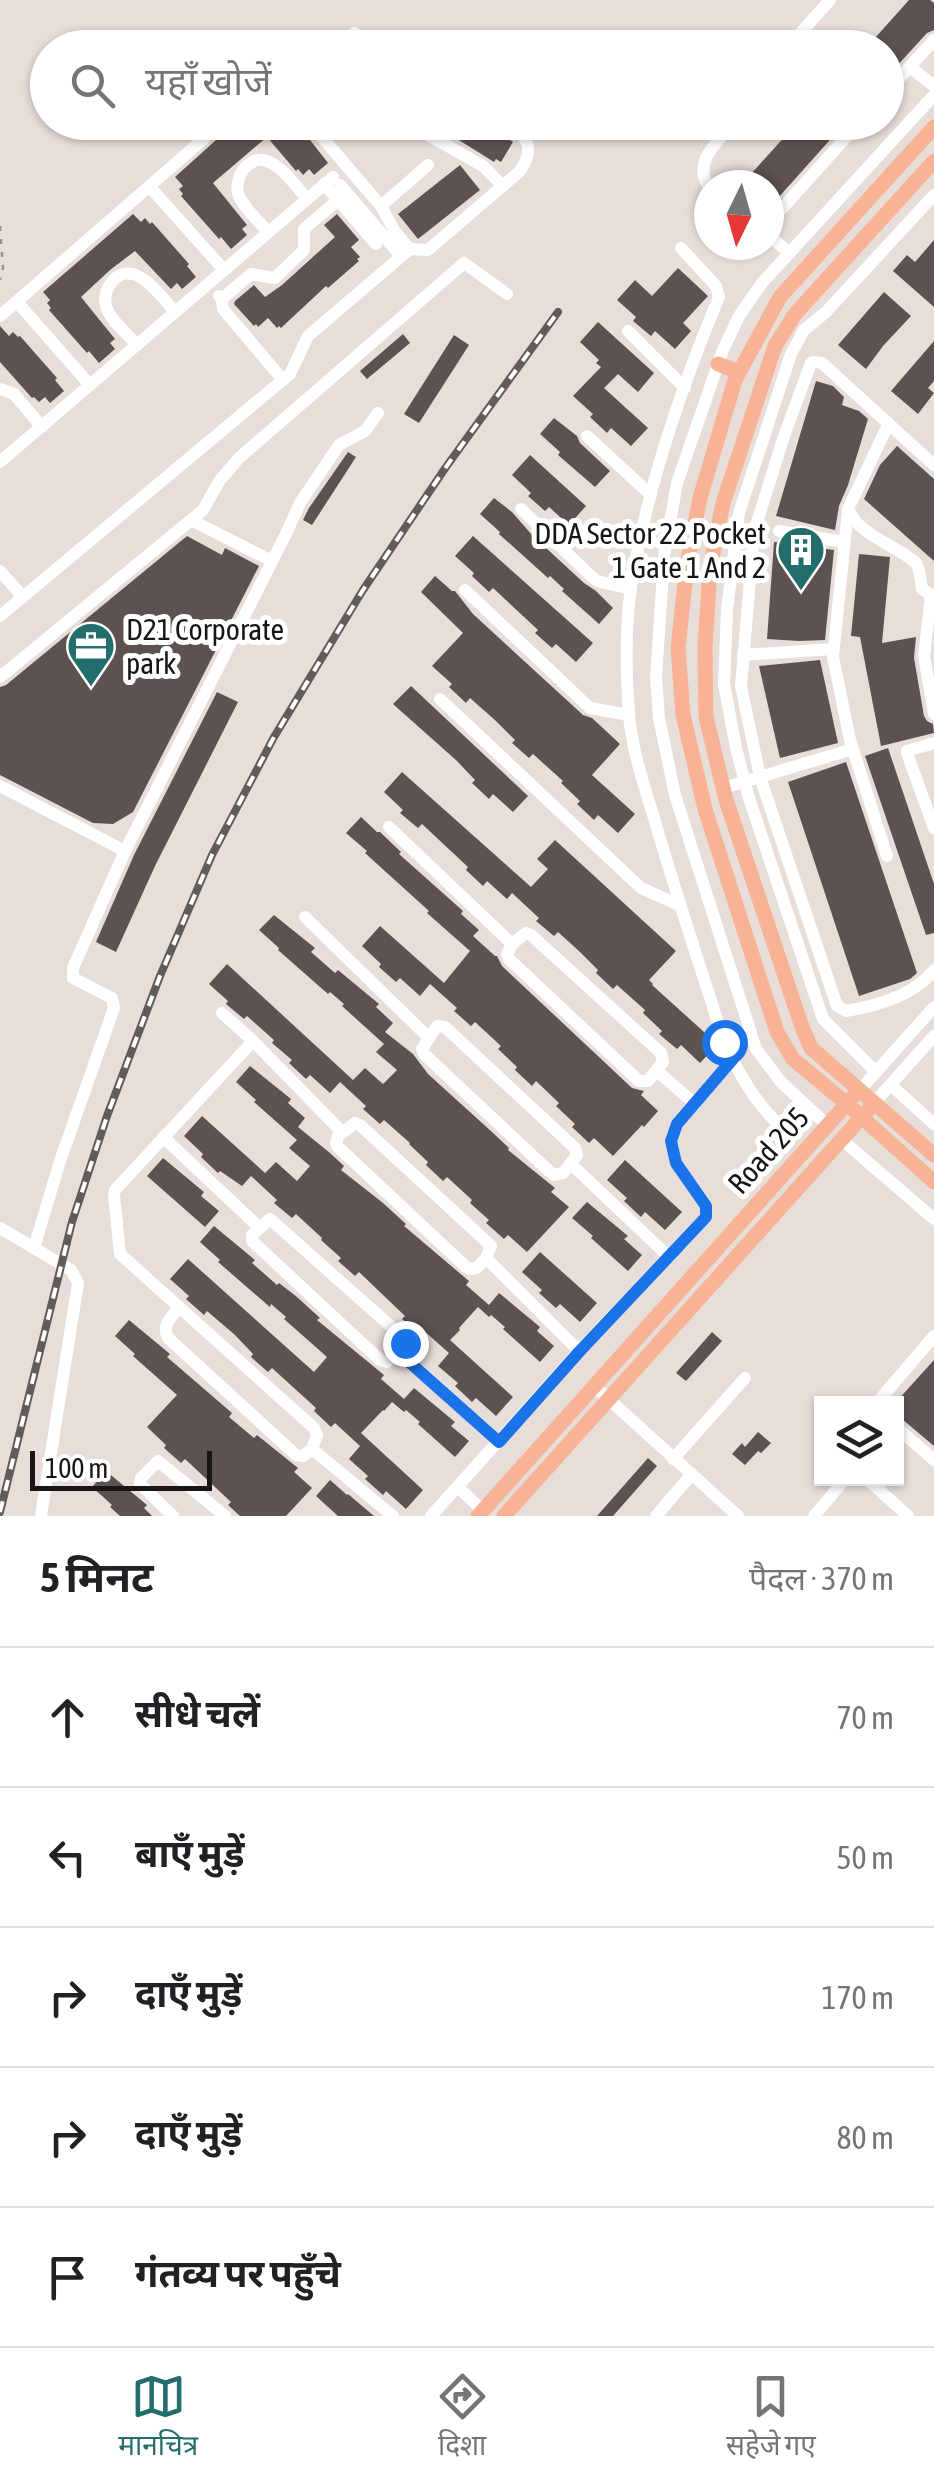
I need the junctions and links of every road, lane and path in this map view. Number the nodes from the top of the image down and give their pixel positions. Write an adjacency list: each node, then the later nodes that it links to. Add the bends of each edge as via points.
1 (830, 0): 2 (street)
2 (803, 30)
3 (934, 40): 4 (street)
4 (910, 67): 5 (street); 6 (street)
5 (904, 74)
6 (934, 86)
7 (934, 95): 8 (street)
8 (904, 128)
9 (934, 128): 52 (main road, via 780,297)
10 (203, 140): 21 (street)
11 (324, 140): 25 (street)
12 (437, 140): 20 (street)
13 (526, 140): 20 (street, via 524,166)
14 (719, 140): 19 (street)
15 (844, 140): 26 (street)
16 (893, 140): 35 (street)
17 (934, 161): 48 (main road)
18 (428, 165): 25 (street)
19 (703, 170)
20 (503, 186): 34 (street, via 428,250)
21 (150, 187): 37 (street); 43 (street)
22 (334, 187): 24 (street); 29 (street); 31 (street); 34 (street)
23 (934, 195): 49 (street, via 804,330)
24 (307, 199): 27 (street); 30 (street, via 279,166 250,164 238,192)
25 (381, 206): 34 (street)
26 (784, 206)
27 (290, 214): 29 (street); 30 (street)
28 (0, 226): 39 (path)
29 (304, 228): 38 (street, via 304,250 275,278)
30 (268, 232): 36 (street)
31 (376, 244)
32 (681, 248): 55 (street, via 720,298)
33 (784, 248): 35 (street)
34 (406, 253): 53 (street, via 308,336)
35 (789, 253): 51 (street, via 750,298)
36 (238, 258): 37 (street); 38 (street)
37 (224, 270): 40 (street)
38 (252, 274): 42 (street)
39 (0, 280)
40 (208, 284): 42 (street); 44 (street)
41 (507, 294): 66 (street, via 464,262 240,458)
42 (222, 299): 53 (street, via 223,309)
43 (17, 302): 45 (street); 54 (street)
44 (176, 312): 47 (street); 47 (street, via 147,280 118,277 106,304)
45 (0, 316)
46 (628, 331): 55 (street)
47 (137, 345): 54 (street)
48 (775, 346): 49 (street); 86 (main road, via 723,504 710,569 706,717)
49 (791, 354): 50 (street); 84 (street, via 739,513 727,609 724,684)
50 (812, 363): 58 (street, via 822,364); 76 (street, via 756,524)
51 (718, 364): 52 (main road); 111 (street, via 677,483 664,557 660,718 675,795 756,1050)
52 (739, 372): 107 (main road, via 700,498 688,565 678,648 683,715 705,809 777,1032 793,1059)
53 (283, 380): 73 (street)
54 (90, 386): 59 (street)
55 (685, 388): 63 (street)
56 (0, 389): 59 (street, via 14,394)
57 (378, 413): 69 (street, via 340,445 300,503)
58 (888, 425): 62 (street); 65 (street)
59 (42, 427): 61 (street)
60 (587, 436): 63 (street)
61 (1, 459)
62 (934, 465)
63 (651, 495): 71 (street)
64 (521, 509): 71 (street, via 591,576)
65 (848, 509): 68 (street); 80 (street, via 860,526 916,564 922,590 932,595 924,656)
66 (191, 520): 69 (street); 77 (street)
67 (779, 532): 68 (street)
68 (844, 542): 75 (street)
69 (272, 562): 89 (street)
70 (0, 571): 73 (street)
71 (631, 589): 79 (street)
72 (465, 590): 79 (street, via 584,704)
73 (23, 597): 74 (street)
74 (0, 616)
75 (834, 648): 76 (street); 82 (street)
76 (743, 655): 83 (street, via 741,686)
77 (0, 677)
78 (440, 699): 91 (street, via 641,888)
79 (629, 714): 91 (street)
80 (934, 714)
81 (934, 743): 88 (street, via 906,754)
82 (853, 749): 83 (street); 90 (street)
83 (760, 777): 84 (street); 94 (street, via 840,1010 880,1004 919,986)
84 (745, 782): 86 (street); 102 (street, via 823,1019)
85 (0, 786): 89 (street)
86 (724, 788): 104 (main road, via 811,1048)
87 (389, 827): 93 (street)
88 (934, 828)
89 (125, 850): 121 (street, via 73,968 73,978 112,998 114,1008)
90 (887, 856)
91 (678, 905): 100 (street)
92 (306, 917): 98 (street)
93 (512, 944): 101 (street, via 508,959 639,1081); 101 (street, via 532,935 661,1053)
94 (934, 970)
95 (934, 1007): 102 (street)
96 (222, 1013): 99 (street)
97 (934, 1036): 103 (street)
98 (428, 1037): 116 (street, via 424,1054 549,1171 558,1174); 116 (street, via 445,1027 575,1148)
99 (253, 1041): 112 (street); 113 (street)
100 (732, 1060): 106 (street); 109 (street)
101 (657, 1071): 106 (street)
102 (875, 1071): 104 (street)
103 (890, 1084): 105 (street); 110 (street)
104 (859, 1090): 105 (main road); 107 (main road, Road 205)
105 (874, 1103): 108 (main road, Road 205); 115 (main road)
106 (695, 1104): 122 (street, via 671,1141 676,1163 708,1211)
107 (847, 1104): 108 (main road); 111 (main road, Road 205)
108 (861, 1117): 114 (main road, Road 205); 117 (main road)
109 (776, 1122)
110 (934, 1124)
111 (827, 1125): 129 (main road, Road 205)
112 (342, 1132): 123 (street, via 360,1125 488,1243); 123 (street, via 338,1146 466,1266 474,1270)
113 (164, 1137): 120 (street); 124 (street, via 116,1190 118,1247)
114 (841, 1139): 118 (street); 131 (main road, Road 205)
115 (934, 1155)
116 (571, 1164): 122 (street)
117 (934, 1182)
118 (934, 1219)
119 (0, 1228): 121 (street)
120 (259, 1228): 126 (street, via 276,1222 404,1338); 126 (street, via 252,1241 380,1360)
121 (34, 1248): 142 (street, via 71,1270 78,1283)
122 (669, 1257): 127 (street)
123 (486, 1258): 127 (street)
124 (180, 1307): 134 (street, via 314,1428); 134 (street, via 165,1326 168,1338 296,1455)
125 (934, 1336): 130 (street)
126 (398, 1352): 133 (street)
127 (579, 1352): 133 (street)
128 (745, 1378): 135 (street)
129 (594, 1386): 131 (street); 141 (main road, Road 205)
130 (883, 1396)
131 (608, 1400): 135 (street); 147 (main road, Road 205)
132 (904, 1435): 136 (street)
133 (499, 1442): 140 (street)
134 (312, 1449): 145 (street)
135 (673, 1459): 137 (street)
136 (934, 1460)
137 (692, 1474): 148 (street); 149 (street)
138 (839, 1486): 150 (street)
139 (875, 1486): 151 (street)
140 (458, 1487): 141 (street); 146 (street)
141 (480, 1513)
142 (41, 1516)
143 (173, 1516): 144 (street, via 140,1484 158,1461)
144 (225, 1516)
145 (393, 1516)
146 (431, 1516)
147 (504, 1516)
148 (656, 1516)
149 (738, 1516)
150 (814, 1516)
151 (908, 1516)

